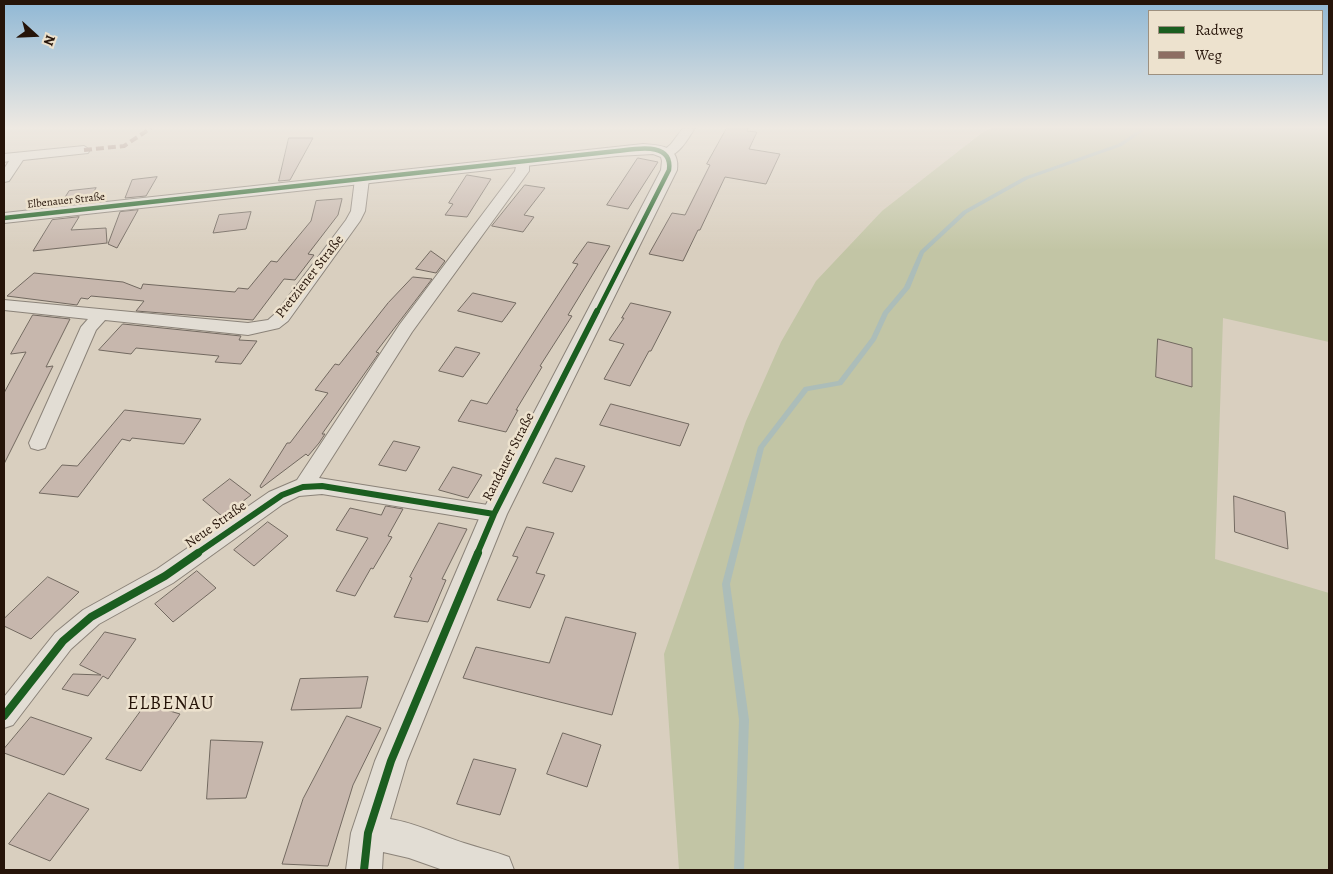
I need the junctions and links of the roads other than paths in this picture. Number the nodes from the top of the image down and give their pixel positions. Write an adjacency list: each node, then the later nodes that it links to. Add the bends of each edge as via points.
1 (453, 169): 4 (street, Elbenauer Straße)
2 (522, 169): 9 (street, via 406,328)
3 (669, 169): 10 (street, Randauer Straße)
4 (362, 179): 5 (street, Elbenauer Straße); 7 (street, Pretziener Straße, via 358,210 352,222 282,318 273,324 248,329)
5 (4, 218)
6 (4, 305): 7 (street, Pretziener Straße)
7 (100, 316): 8 (street, via 89,327)
8 (38, 443)
9 (304, 485): 10 (street, Neue Straße); 11 (street, Neue Straße, via 276,498 165,576 91,617 63,641)
10 (494, 514): 12 (street, Randauer Straße, via 391,761)
11 (4, 716)
12 (368, 834): 13 (street, Randauer Straße); 14 (street, via 414,842 473,866)
13 (364, 870)
14 (496, 870)

